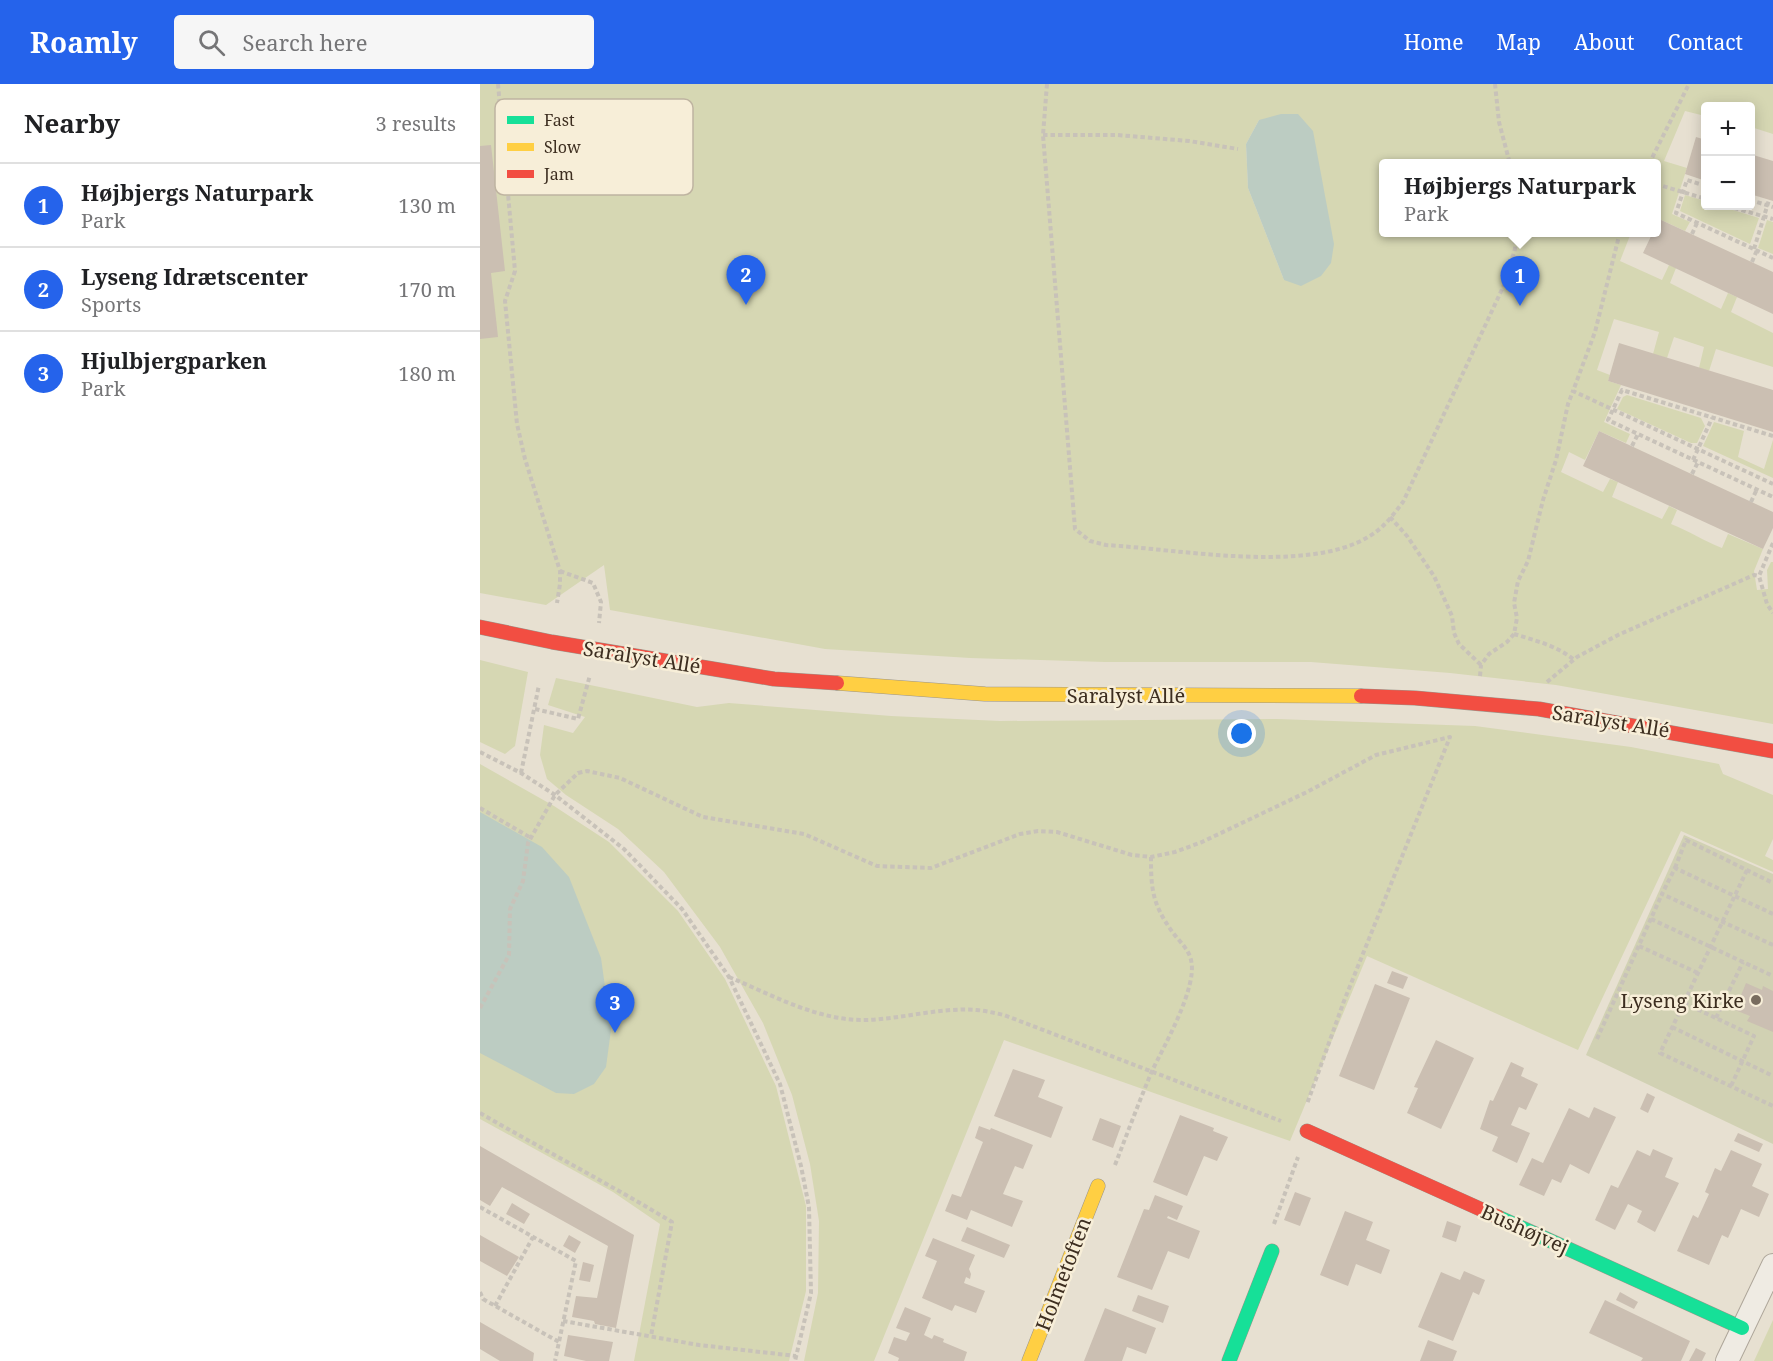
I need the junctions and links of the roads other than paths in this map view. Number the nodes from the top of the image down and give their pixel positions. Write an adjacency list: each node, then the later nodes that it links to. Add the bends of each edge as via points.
1 (480, 627): 2 (street, Saralyst Allé, via 774,679 985,694 1349,696 1477,703 1657,728)
2 (1773, 751)
3 (1307, 1131): 7 (street, Bushøjvej)
4 (1098, 1186): 8 (street, Holmetoften)
5 (1272, 1251): 9 (street)
6 (1773, 1265): 7 (street)
7 (1742, 1328): 10 (street)
8 (1029, 1361)
9 (1229, 1361)
10 (1727, 1361)

